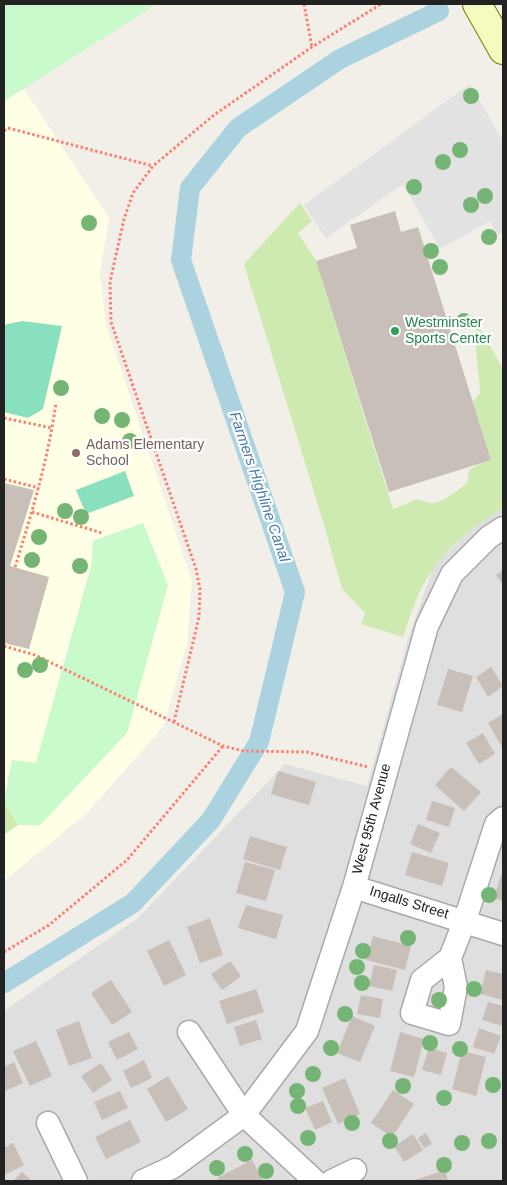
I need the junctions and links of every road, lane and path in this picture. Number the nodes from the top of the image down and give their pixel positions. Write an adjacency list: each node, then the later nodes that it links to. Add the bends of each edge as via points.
1 (304, 4): 4 (path)
2 (381, 4): 4 (path)
3 (477, 4): 5 (street)
4 (312, 47): 7 (path, via 214,115)
5 (503, 50)
6 (4, 131): 7 (path, via 8,128)
7 (153, 166): 18 (path, via 133,193 124,219 110,282 111,322 196,569 200,589 199,617)
8 (56, 403): 10 (path)
9 (4, 418): 10 (path)
10 (52, 428): 12 (path)
11 (4, 479): 12 (path)
12 (40, 488): 13 (path)
13 (32, 512): 15 (path); 16 (path)
14 (503, 528): 20 (street, West 95th Avenue, via 489,537 452,574 426,626)
15 (102, 533)
16 (15, 567)
17 (4, 646): 18 (path, via 35,654)
18 (174, 722): 19 (path)
19 (223, 746): 20 (path, via 244,751 307,752); 25 (path, via 127,860 49,925)
20 (385, 771): 22 (street, West 95th Avenue)
21 (503, 818): 23 (street, Ingalls Street, via 496,824)
22 (354, 887): 23 (street, Ingalls Street); 28 (street, West 95th Avenue, via 307,1031)
23 (465, 920): 24 (street, Ingalls Street); 26 (street, Ingalls Street)
24 (503, 934)
25 (4, 952)
26 (450, 958)
27 (189, 1032): 28 (street)
28 (244, 1115): 32 (street, West 95th Avenue, via 174,1167); 33 (street)
29 (48, 1123): 31 (street)
30 (355, 1170): 34 (street)
31 (76, 1181)
32 (143, 1181)
33 (316, 1181)
34 (332, 1181)

